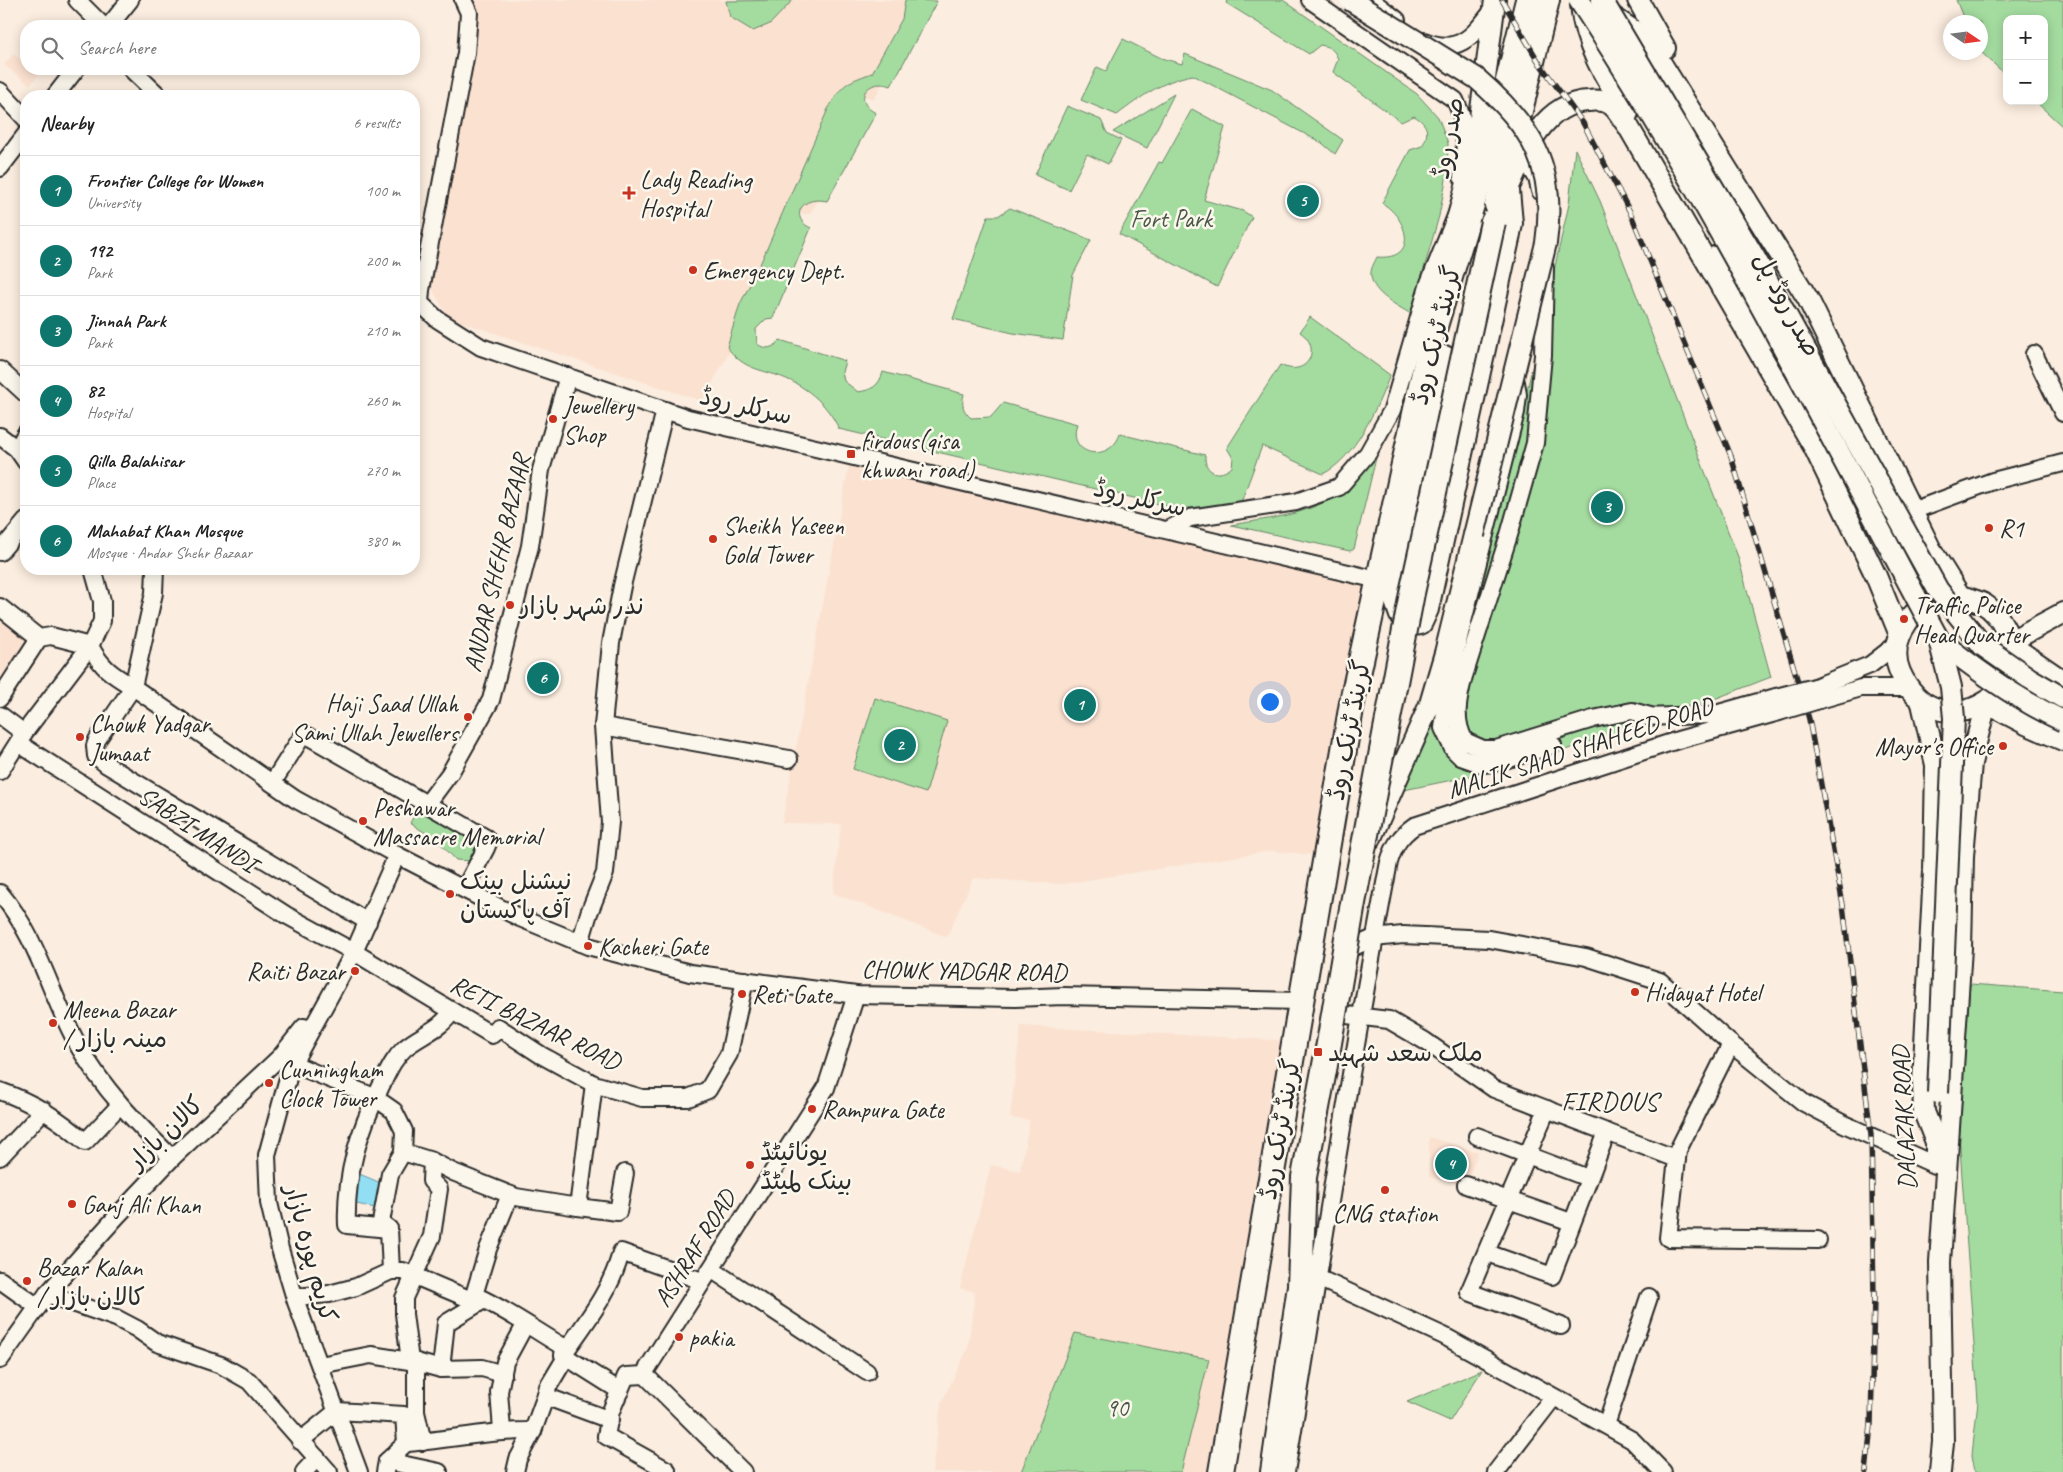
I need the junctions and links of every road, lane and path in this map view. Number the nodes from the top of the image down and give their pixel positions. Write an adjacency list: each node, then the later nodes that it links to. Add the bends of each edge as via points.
1 (77, 0): 14 (street)
2 (130, 0): 15 (street)
3 (463, 0): 27 (street, سرکلر روڈ, via 470,13 466,53)
4 (1310, 0): 26 (street, via 1455,100 1464,116 1466,133)
5 (1350, 0): 32 (main road, bridge, via 1476,78 1512,110 1538,154 1545,177 1549,222)
6 (1371, 0): 12 (street, via 1425,42 1446,48 1470,38)
7 (1528, 0): 28 (highway, گرینڈ ٹرنک روڈ, via 1500,113)
8 (1547, 0): 25 (highway, گرینڈ ٹرنک روڈ)
9 (1602, 0): 13 (main road, صدر روڈ پل, bridge)
10 (1638, 0): 37 (main road, via 1855,366)
11 (1580, 2): 39 (main road, via 1582,24 1592,52 1762,328 1792,385); 56 (main road, صدر روڈ پل, bridge, via 1633,82 1751,288)
12 (1495, 4): 26 (main road, صدر روڈ, via 1476,149)
13 (1613, 16): 37 (main road, via 1646,39 1808,299); 64 (main road, صدر روڈ پل, bridge, via 1755,258 1938,590 1984,646)
14 (97, 20)
15 (114, 20)
16 (71, 75): 18 (street)
17 (137, 75): 19 (street)
18 (60, 90)
19 (153, 90)
20 (0, 91): 21 (street)
21 (20, 113)
22 (20, 142): 24 (street)
23 (1523, 156): 25 (main road); 39 (main road, via 1547,121 1560,110 1576,102 1599,101 1614,106); 69 (street, via 1537,178 1543,211 1544,346 1538,419 1535,443 1519,499 1464,676 1457,723 1465,741 1483,749 1496,750 1593,719 1632,711)
24 (0, 168)
25 (1499, 205): 28 (highway, via 1510,223 1508,238 1426,609 1420,622 1415,623 1402,615 1397,600 1449,330); 79 (highway, گرینڈ ٹرنک روڈ, bridge, via 1412,593)
26 (1459, 207): 28 (main road, صدر روڈ); 46 (street, via 1429,283 1392,410 1368,453 1339,487 1296,502 1190,518)
27 (420, 276)
28 (1446, 285): 50 (highway, گرینڈ ٹرنک روڈ)
29 (420, 303): 33 (street, سرکلر روڈ, via 437,319 481,347)
30 (2034, 354): 36 (street)
31 (0, 370): 34 (street)
32 (1515, 373): 69 (street, via 1516,412 1450,673 1443,715 1446,738 1461,757 1481,764 1496,763 1609,725); 79 (main road, bridge, via 1430,704)
33 (568, 376): 35 (street, سرکلر روڈ); 77 (street, ANDAR SHEHR BAZAAR, via 541,470 530,546 491,700 450,773)
34 (20, 388)
35 (665, 410): 46 (street, سرکلر روڈ, via 751,433); 71 (street, via 622,586 611,643)
36 (2063, 413)
37 (1875, 432): 42 (main road)
38 (0, 436): 40 (street)
39 (1814, 448): 43 (main road)
40 (20, 454)
41 (2063, 463): 44 (street, via 1993,481)
42 (1900, 485): 43 (main road, via 1890,499 1875,508 1858,510); 44 (main road)
43 (1841, 504): 55 (main road, via 1876,576)
44 (1912, 511): 51 (main road, via 1930,548)
45 (20, 529): 47 (street)
46 (1169, 529): 50 (street, سرکلر روڈ)
47 (0, 552)
48 (95, 575): 58 (street, via 102,601 102,621)
49 (155, 575): 60 (street, via 154,593)
50 (1378, 580): 89 (highway, گرینڈ ٹرنک روڈ, via 1353,697)
51 (1960, 596): 55 (main road, via 1935,599 1913,613); 57 (main road, via 1983,603 2001,619)
52 (0, 607): 54 (street)
53 (2063, 613): 57 (main road)
54 (39, 638): 58 (street, via 51,636); 62 (street)
55 (1898, 640): 61 (main road, via 1898,667); 63 (street, MALIK SAAD SHAHEED ROAD, via 1870,664)
56 (1939, 640): 70 (main road, bridge, via 2018,697); 103 (main road, bridge, via 1951,687 1954,718)
57 (2011, 643): 59 (main road); 66 (main road, via 2011,668 2002,687)
58 (90, 646): 60 (street, CHOWK YADGAR ROAD, via 100,664); 72 (street)
59 (2063, 680)
60 (133, 687): 76 (street, CHOWK YADGAR ROAD); 82 (street, via 97,740 95,752 98,758)
61 (1907, 688): 63 (street, MALIK SAAD SHAHEED ROAD, via 1875,686); 65 (main road)
62 (2, 690)
63 (1816, 694): 67 (street, MALIK SAAD SHAHEED ROAD, bridge)
64 (2063, 698)
65 (1922, 703): 66 (main road, via 1943,711 1966,711); 103 (main road, DALAZAK ROAD, via 1936,765 1923,1096 1924,1112)
66 (1986, 703): 73 (main road); 165 (main road, DALAZAK ROAD, via 1971,763 1963,856 1961,948 1940,1262 1943,1442)
67 (1777, 704): 69 (street, MALIK SAAD SHAHEED ROAD, via 1712,715); 83 (street, MALIK SAAD SHAHEED ROAD, via 1678,740 1414,826 1400,838 1389,862)
68 (0, 715): 72 (street, SABZI MANDI)
69 (1650, 716)
70 (2063, 721)
71 (603, 726): 74 (street); 84 (street, via 610,822 605,873)
72 (21, 738): 75 (street); 86 (street, SABZI MANDI, via 286,915)
73 (2063, 740)
74 (789, 759)
75 (0, 771)
76 (273, 782): 77 (street, via 301,738 306,736); 78 (street, CHOWK YADGAR ROAD, via 295,799)
77 (427, 804): 80 (street, via 486,838 488,843)
78 (397, 855): 80 (street, CHOWK YADGAR ROAD); 82 (street, کریم پورہ بازار)
79 (1362, 858): 160 (highway, گرینڈ ٹرنک روڈ, bridge, via 1304,1177 1300,1286)
80 (465, 888): 84 (street, CHOWK YADGAR ROAD, via 520,918)
81 (0, 893): 98 (street, via 26,929 78,1045)
82 (368, 922): 86 (street, کریم پورہ بازار)
83 (1374, 938): 85 (street); 92 (street); 93 (street, via 1403,935 1489,939 1614,964 1660,981)
84 (580, 943): 87 (street, CHOWK YADGAR ROAD, via 690,973)
85 (1349, 949)
86 (354, 952): 90 (street, RETI BAZAAR ROAD); 94 (street, کریم پورہ بازار)
87 (745, 980): 88 (street, CHOWK YADGAR ROAD); 95 (street, RETI BAZAAR ROAD, via 729,1054 708,1090 688,1098 642,1098)
88 (856, 995): 89 (street, CHOWK YADGAR ROAD); 122 (street, ASHRAF ROAD, via 826,1088)
89 (1300, 1002): 159 (highway, گرینڈ ٹرنک روڈ)
90 (452, 1010): 95 (street, RETI BAZAAR ROAD, via 492,1035 498,1027); 97 (street, via 442,1023 406,1047 390,1065)
91 (1338, 1014): 92 (street)
92 (1360, 1016): 99 (street, via 1389,1020 1494,1089); 124 (street)
93 (1731, 1044): 108 (street, via 1678,1150); 110 (street, via 1804,1103)
94 (287, 1060): 97 (street); 107 (street, کالان بازار); 126 (street, کریم پورہ بازار, via 267,1155 266,1180 269,1203)
95 (594, 1084): 116 (street)
96 (0, 1091): 100 (street)
97 (375, 1098): 104 (street, via 394,1111 404,1131); 118 (street, via 358,1139 346,1196 347,1225)
98 (120, 1105): 100 (street, via 85,1142); 107 (street)
99 (1547, 1109): 101 (street); 105 (street)
100 (44, 1110): 106 (street)
101 (1607, 1132): 108 (street); 112 (street)
102 (1477, 1136): 105 (street)
103 (1936, 1142): 110 (main road, DALAZAK ROAD)
104 (403, 1152): 109 (street); 118 (street, via 390,1174 381,1222)
105 (1528, 1155): 112 (street); 115 (street)
106 (0, 1157)
107 (172, 1158): 129 (street, کالان بازار)
108 (1677, 1159): 119 (street, via 1668,1238)
109 (432, 1161): 114 (street); 123 (street, via 431,1181 439,1188 432,1236)
110 (1936, 1164): 164 (main road, DALAZAK ROAD)
111 (625, 1173): 116 (street, via 618,1212)
112 (1588, 1178): 117 (street)
113 (1466, 1185): 115 (street)
114 (510, 1195): 116 (street); 128 (street, via 488,1249)
115 (1509, 1200): 117 (street); 120 (street)
116 (578, 1207)
117 (1571, 1222): 120 (street, via 1552,1276)
118 (389, 1229): 121 (street)
119 (1818, 1240)
120 (1487, 1253): 131 (street, via 1469,1292)
121 (391, 1271): 123 (street); 126 (street, via 356,1287 329,1294)
122 (706, 1275): 132 (street, via 621,1252 617,1268); 137 (street); 139 (street, ASHRAF ROAD)
123 (416, 1276): 128 (street, via 469,1299); 134 (street, via 404,1298)
124 (1318, 1278): 142 (street, via 1444,1336); 161 (street)
125 (0, 1280): 129 (street)
126 (295, 1297): 135 (street, کریم پورہ بازار)
127 (1649, 1297): 145 (street)
128 (479, 1298): 130 (street); 136 (street, via 446,1323)
129 (42, 1301): 133 (street, کالان بازار); 148 (street, via 116,1318 157,1343 221,1365 249,1381)
130 (525, 1325): 132 (street); 138 (street, via 505,1362)
131 (1561, 1326)
132 (567, 1353): 140 (street); 141 (street)
133 (0, 1360)
134 (413, 1361): 135 (street, via 371,1355); 136 (street); 149 (street)
135 (320, 1365): 143 (street, کریم پورہ بازار)
136 (441, 1369): 138 (street, via 482,1368)
137 (867, 1372)
138 (503, 1374): 146 (street, via 499,1392)
139 (645, 1375): 140 (street, via 626,1376); 158 (street)
140 (620, 1391): 144 (street)
141 (546, 1395): 144 (street); 147 (street)
142 (1553, 1398): 145 (street); 162 (street)
143 (337, 1411): 148 (street); 149 (street, via 404,1415); 154 (street, کریم پورہ بازار)
144 (610, 1420): 157 (street, via 606,1436)
145 (1606, 1426): 163 (street, via 1632,1440)
146 (502, 1430): 147 (street); 149 (street)
147 (533, 1431): 156 (street)
148 (300, 1440): 150 (street)
149 (415, 1442): 151 (street)
150 (317, 1458): 152 (street); 153 (street)
151 (386, 1466): 155 (street)
152 (304, 1472)
153 (329, 1472)
154 (359, 1472)
155 (439, 1472)
156 (515, 1472)
157 (666, 1472)
158 (743, 1472)
159 (1221, 1472)
160 (1273, 1472)
161 (1286, 1472)
162 (1496, 1472)
163 (1663, 1472)
164 (1929, 1472)
165 (1940, 1472)

